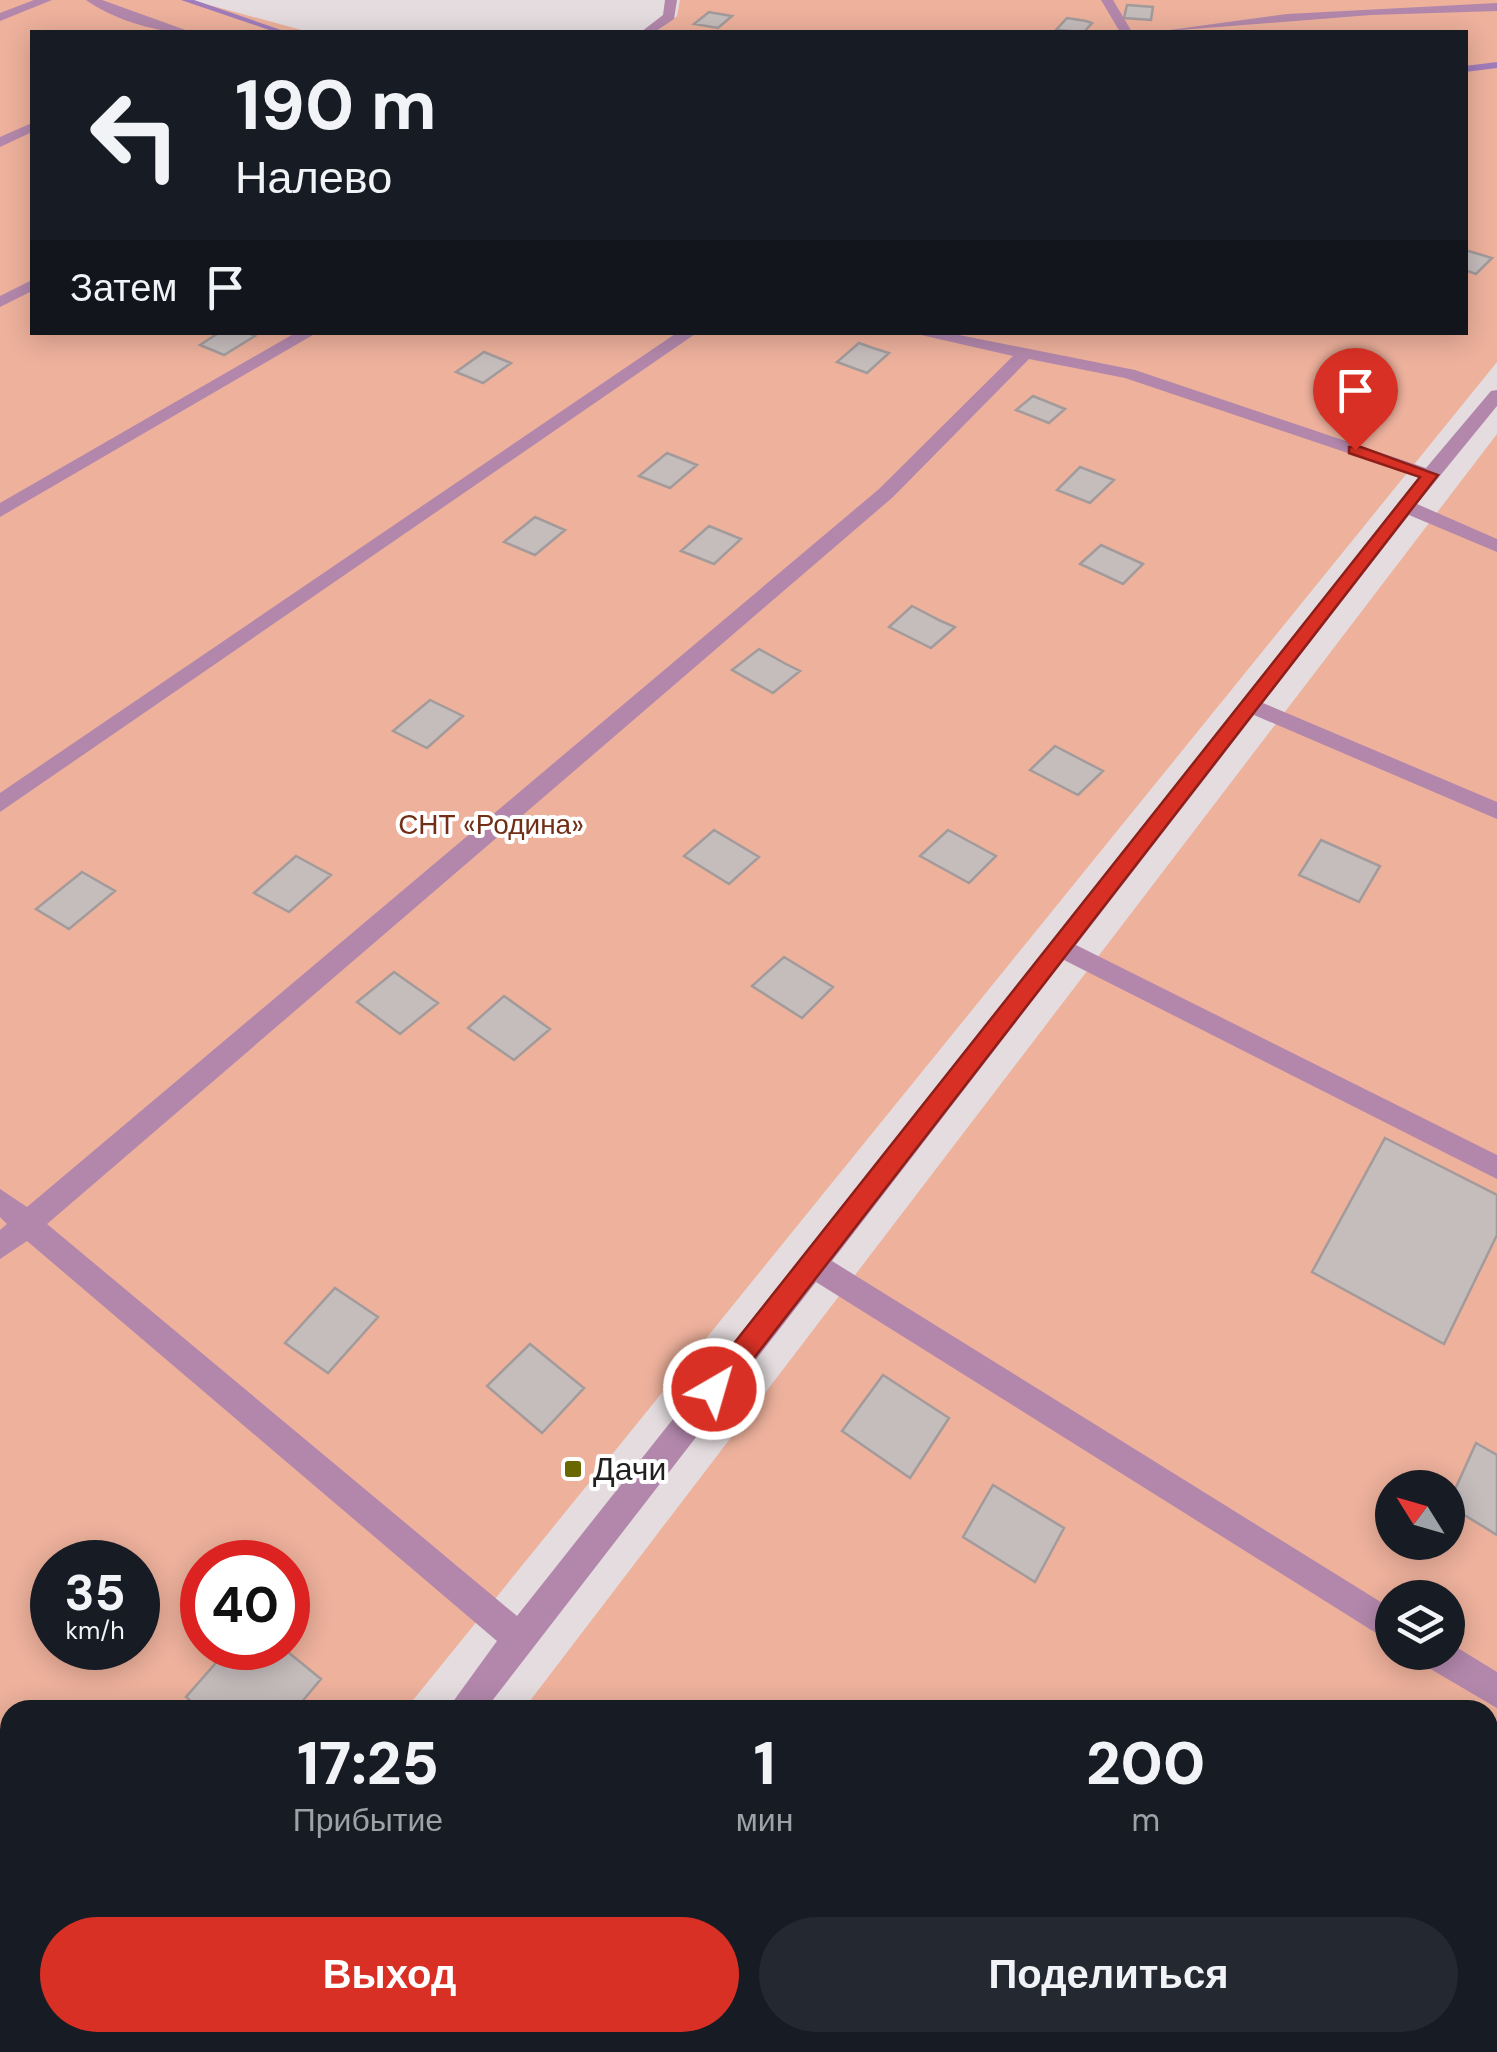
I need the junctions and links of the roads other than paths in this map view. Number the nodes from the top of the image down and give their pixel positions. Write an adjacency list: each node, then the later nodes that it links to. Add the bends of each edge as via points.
1 (46, 0): 7 (street)
2 (92, 0): 8 (street)
3 (672, 0): 9 (street, via 668,16)
4 (1107, 0): 10 (street)
5 (1390, 5): 6 (street); 11 (street)
6 (1497, 8)
7 (0, 17)
8 (178, 30)
9 (649, 30)
10 (1125, 30)
11 (1175, 30)
12 (30, 128): 13 (street)
13 (0, 142)
14 (30, 287): 15 (street)
15 (0, 302)
16 (305, 335): 23 (street)
17 (686, 335): 26 (street)
18 (929, 335): 19 (street)
19 (1023, 356): 21 (street, via 1129,374); 31 (street, via 886,493)
20 (1497, 395): 21 (street)
21 (1430, 475): 22 (street)
22 (1407, 508): 24 (street); 25 (street)
23 (0, 511)
24 (1497, 546)
25 (1252, 706): 27 (street); 28 (street)
26 (0, 804)
27 (1497, 812)
28 (1061, 948): 29 (street); 33 (street)
29 (1497, 1168)
30 (0, 1201): 31 (street)
31 (28, 1222): 32 (street); 35 (street)
32 (0, 1247)
33 (812, 1264): 34 (street); 35 (street)
34 (1375, 1617)
35 (518, 1638): 38 (street)
36 (1463, 1670): 37 (street)
37 (1497, 1691)
38 (472, 1700)

